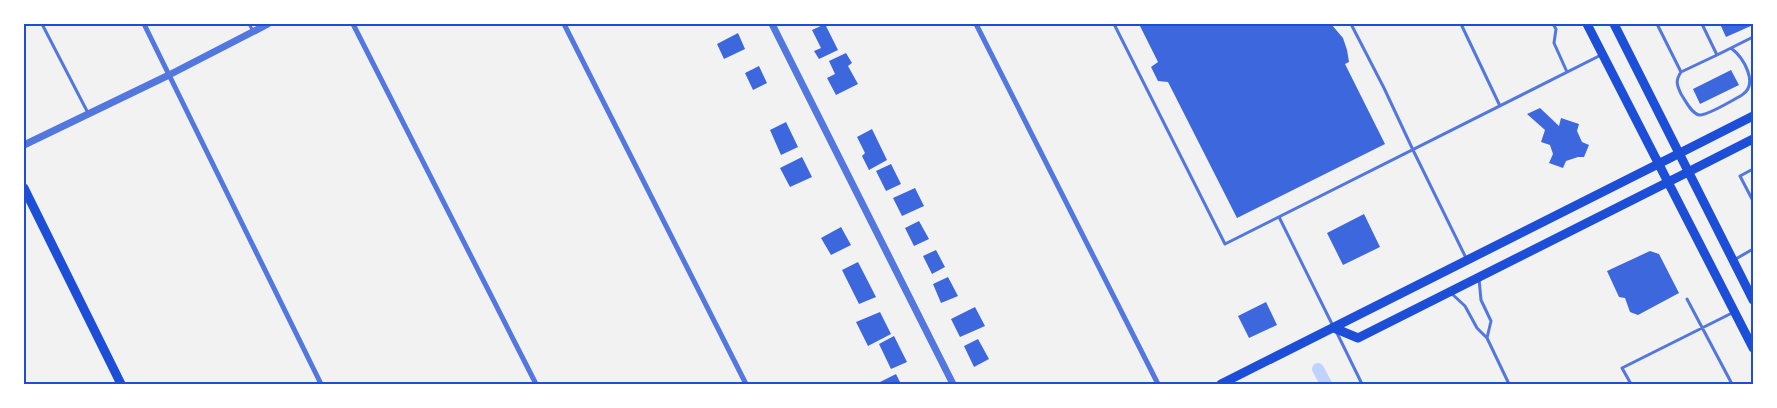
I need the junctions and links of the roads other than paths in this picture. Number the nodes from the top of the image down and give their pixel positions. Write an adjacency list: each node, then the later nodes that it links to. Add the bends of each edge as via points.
1 (42, 24): 25 (lane)
2 (144, 24): 23 (street)
3 (268, 24): 16 (street)
4 (353, 24): 52 (street)
5 (564, 24): 53 (street)
6 (772, 24): 54 (street)
7 (976, 24): 55 (street)
8 (1114, 24): 37 (lane, via 1226,244)
9 (1351, 24): 29 (lane)
10 (1461, 24): 24 (lane)
11 (1553, 24): 21 (lane, via 1556,29 1554,43)
12 (1587, 24): 19 (main road)
13 (1614, 24): 30 (main road)
14 (1657, 24): 22 (lane)
15 (1702, 24): 20 (lane)
16 (251, 27): 23 (street)
17 (1753, 37): 18 (lane)
18 (1731, 48): 20 (lane); 22 (lane, via 1747,68 1747,92 1706,113 1699,115 1693,112 1683,98 1677,85)
19 (1603, 54): 21 (lane); 31 (main road)
20 (1717, 55): 22 (lane)
21 (1567, 72): 24 (lane)
22 (1681, 72)
23 (169, 75): 25 (street); 51 (street)
24 (1500, 106): 29 (lane)
25 (88, 113): 28 (street)
26 (1753, 116): 30 (main road)
27 (1753, 139): 33 (main road)
28 (24, 145)
29 (1412, 150): 37 (lane); 39 (lane)
30 (1680, 153): 31 (main road); 33 (main road)
31 (1658, 164): 34 (main road); 39 (main road)
32 (1753, 169): 36 (lane, via 1740,176)
33 (1690, 171): 34 (main road); 40 (main road)
34 (1668, 182): 41 (main road); 45 (main road)
35 (24, 188): 50 (main road)
36 (1753, 201)
37 (1279, 217): 47 (lane)
38 (1753, 250): 40 (lane)
39 (1467, 260): 47 (main road)
40 (1734, 260): 44 (main road)
41 (1479, 277): 42 (main road); 48 (lane, via 1481,300 1491,321)
42 (1450, 292): 47 (main road, via 1358,338); 48 (lane)
43 (1687, 299): 46 (lane)
44 (1753, 300)
45 (1735, 312): 46 (lane); 49 (main road)
46 (1703, 327): 59 (lane, via 1622,368); 60 (lane)
47 (1334, 328): 56 (main road); 57 (lane)
48 (1487, 338): 58 (lane)
49 (1753, 348)
50 (121, 384)
51 (321, 384)
52 (536, 384)
53 (746, 384)
54 (953, 384)
55 (1158, 384)
56 (1221, 384)
57 (1362, 384)
58 (1509, 384)
59 (1631, 384)
60 (1732, 384)

